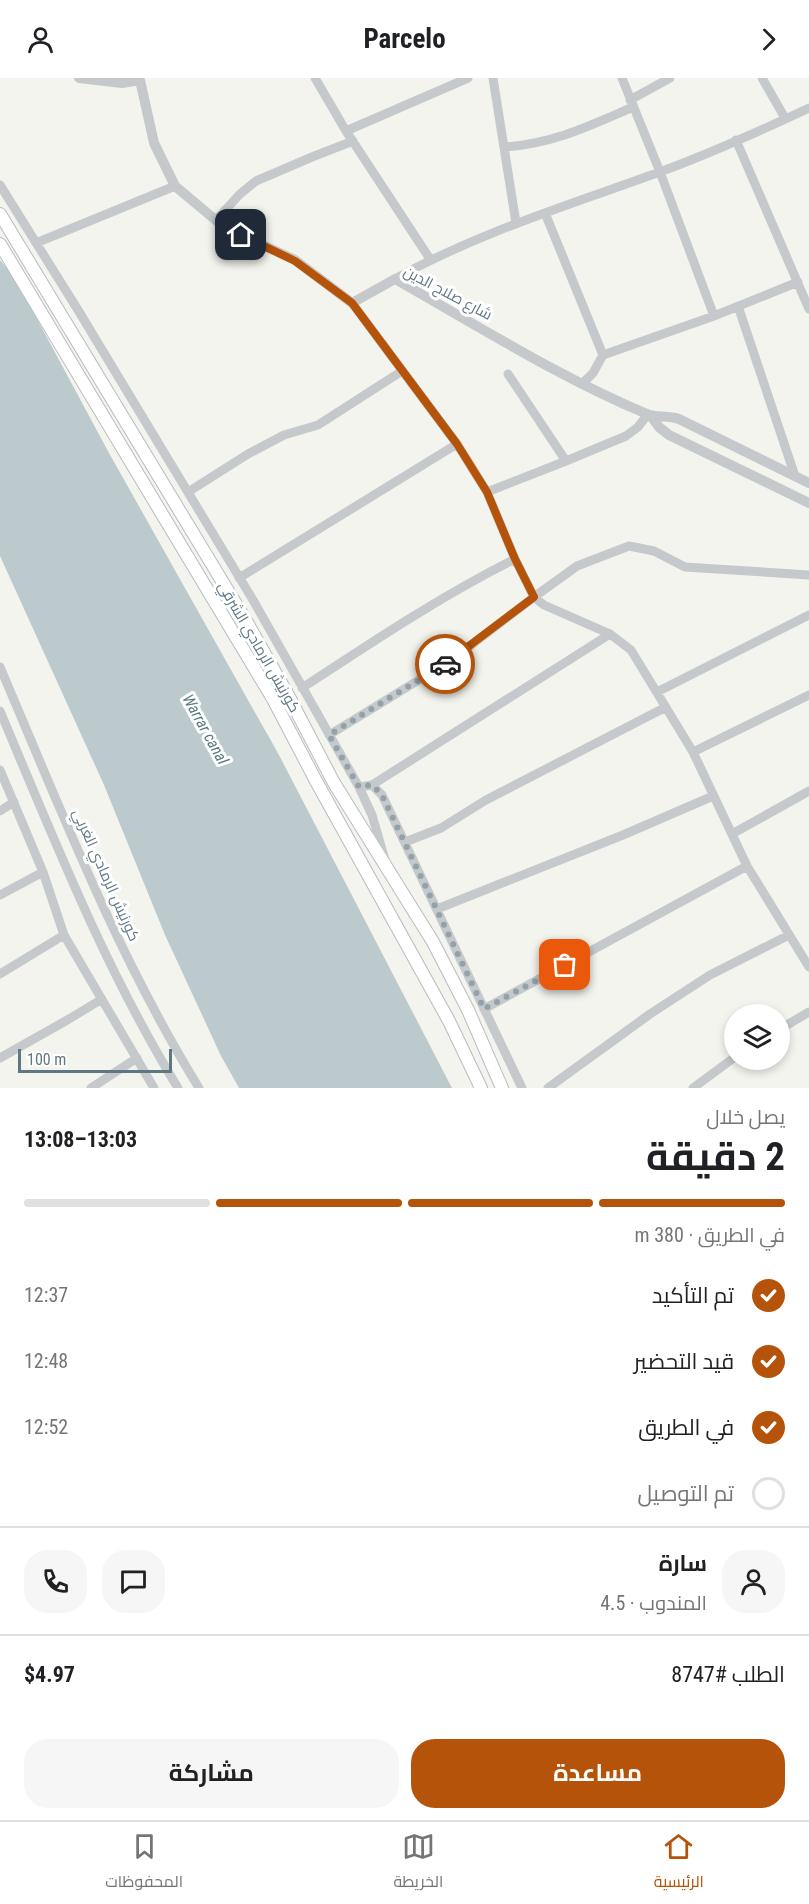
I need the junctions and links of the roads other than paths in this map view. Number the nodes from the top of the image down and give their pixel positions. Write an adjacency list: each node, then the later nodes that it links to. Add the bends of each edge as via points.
1 (79, 78): 8 (street, via 122,83)
2 (315, 78): 12 (street)
3 (468, 78): 12 (street)
4 (493, 78): 15 (street)
5 (622, 78): 9 (street)
6 (670, 78): 9 (street)
7 (762, 78): 11 (street)
8 (142, 79): 18 (street, via 154,143)
9 (631, 104): 15 (street, via 559,138); 16 (street)
10 (808, 111): 11 (street)
11 (785, 118): 13 (street)
12 (346, 131): 14 (street)
13 (736, 140): 16 (street); 27 (street)
14 (353, 141): 21 (street, via 256,181); 25 (street)
15 (504, 147): 22 (street)
16 (660, 172): 19 (street); 31 (street)
17 (0, 185): 23 (street)
18 (174, 186): 21 (street); 23 (street)
19 (544, 213): 22 (street); 32 (street)
20 (0, 214): 70 (main road, كورنيش الرمادي الشرقي, via 245,619 334,783)
21 (216, 220): 28 (street, via 295,261)
22 (516, 223): 25 (street)
23 (36, 243): 41 (street)
24 (0, 244): 82 (main road, كورنيش الرمادي الشرقي, via 273,699)
25 (430, 259): 26 (street)
26 (394, 279): 28 (street, شارع صلاح الدين); 35 (street, شارع صلاح الدين)
27 (798, 282): 29 (street); 30 (street)
28 (352, 303): 33 (street)
29 (738, 306): 31 (street); 39 (street)
30 (809, 309)
31 (714, 316): 32 (street)
32 (603, 355): 35 (street)
33 (402, 371): 37 (street); 41 (street, via 318,425 284,435)
34 (508, 374): 38 (street)
35 (582, 384): 36 (street, شارع صلاح الدين)
36 (650, 415): 38 (street, via 632,432); 39 (street, شارع صلاح الدين, via 679,419); 43 (street, شارع صلاح الدين, via 669,435)
37 (457, 444): 42 (street); 46 (street)
38 (566, 461): 42 (street)
39 (795, 476): 40 (street, شارع صلاح الدين)
40 (809, 483)
41 (188, 492): 46 (street)
42 (487, 492): 44 (street)
43 (809, 503)
44 (515, 559): 47 (street); 51 (street, via 434,603)
45 (809, 575): 47 (street, via 685,567 654,551 629,546 577,566)
46 (240, 578): 51 (street)
47 (534, 597): 49 (street); 56 (street, via 453,659)
48 (809, 615): 52 (street)
49 (610, 634): 52 (street, via 631,650); 59 (street)
50 (0, 667): 64 (street, كورنيش الرمادي الغربي)
51 (302, 688): 56 (street)
52 (657, 692): 54 (street)
53 (809, 695): 57 (street)
54 (666, 707): 57 (street); 68 (street, via 486,800 441,828)
55 (0, 711): 66 (street)
56 (329, 735): 60 (street)
57 (693, 752): 62 (street)
58 (0, 770): 63 (street)
59 (372, 785): 60 (street); 68 (street, via 382,795)
60 (359, 787): 70 (street)
61 (809, 791): 67 (street)
62 (714, 796): 67 (street); 73 (street)
63 (14, 802): 65 (street); 71 (street)
64 (60, 807): 66 (street); 90 (street, كورنيش الرمادي الغربي, via 137,978)
65 (0, 811)
66 (44, 815): 89 (street, via 99,941)
67 (732, 834): 69 (street)
68 (405, 842): 73 (street)
69 (747, 866): 75 (street); 79 (street)
70 (387, 868): 80 (main road, كورنيش الرمادي الشرقي, via 433,942)
71 (43, 872): 72 (street); 74 (street)
72 (0, 895)
73 (437, 909): 79 (street)
74 (64, 935): 77 (street); 78 (street)
75 (789, 935): 76 (street); 94 (street, via 710,975)
76 (809, 967)
77 (0, 974)
78 (102, 999): 84 (street); 85 (street)
79 (484, 1009): 93 (street)
80 (468, 1010): 82 (main road); 92 (main road, كورنيش الرمادي الشرقي)
81 (809, 1012): 83 (street)
82 (449, 1021): 91 (main road, كورنيش الرمادي الشرقي)
83 (790, 1023)
84 (0, 1058)
85 (137, 1058): 87 (street); 88 (street)
86 (724, 1065): 95 (street)
87 (91, 1088)
88 (154, 1088)
89 (178, 1088)
90 (199, 1088)
91 (481, 1088)
92 (502, 1088)
93 (522, 1088)
94 (548, 1088)
95 (693, 1088)

